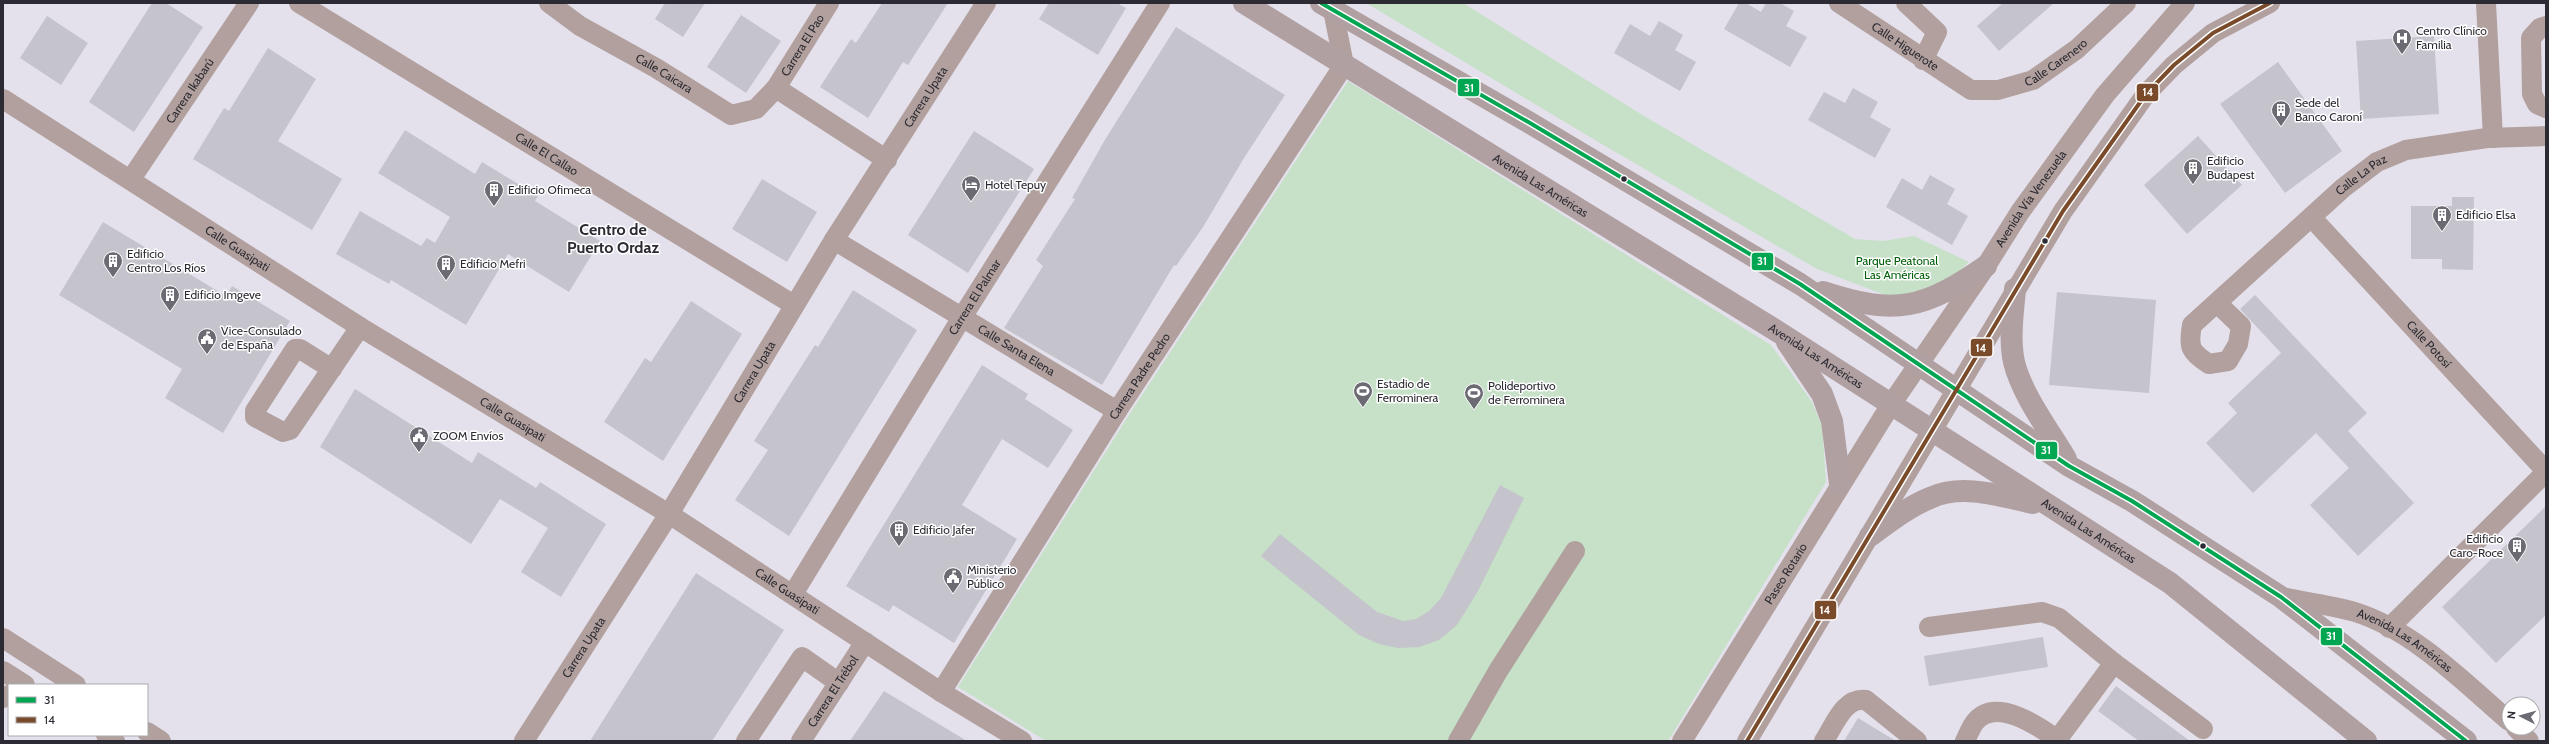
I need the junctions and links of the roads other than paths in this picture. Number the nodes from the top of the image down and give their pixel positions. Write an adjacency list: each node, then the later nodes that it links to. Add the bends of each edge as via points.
1 (249, 3): 27 (street, Carrera Ikabarú)
2 (299, 3): 34 (street, Calle El Callao)
3 (549, 3): 16 (street, Calle Caicara)
4 (571, 3): 16 (street)
5 (829, 3): 20 (street, Carrera El Pao)
6 (986, 3): 26 (street, Carrera Upata)
7 (1160, 3): 35 (street, Carrera El Palmar)
8 (1244, 3): 19 (main road, Avenida Las Américas)
9 (1839, 3): 18 (street, Calle Higuerote)
10 (1906, 3): 18 (street, via 1937,32)
11 (2126, 3): 21 (street, Calle Carenero, via 2077,49 2033,80 1998,90)
12 (2185, 3): 30 (street, Avenida Vía Venezuela, via 2105,95 2020,212)
13 (2270, 3): 32 (street, via 2213,34 2174,65 2146,94 2063,211)
14 (2486, 3): 25 (street)
15 (1327, 6): 19 (street); 31 (main road, Avenida Las Américas)
16 (580, 26): 20 (street, Calle Caicara, via 656,68 732,115 756,109)
17 (2546, 26): 23 (street, via 2540,28 2531,38 2532,94 2537,104)
18 (1923, 60): 21 (street, Calle Higuerote)
19 (1344, 65): 37 (main road, Avenida Las Américas); 42 (street, Carrera Padre Pedro)
20 (776, 88): 26 (street)
21 (1971, 90)
22 (3, 99): 27 (street, Calle Guasipati)
23 (2546, 108)
24 (2546, 136): 25 (street, Calle La Paz)
25 (2493, 138): 28 (street, Calle La Paz, via 2406,150 2377,162 2343,188)
26 (887, 160): 29 (street, Carrera Upata)
27 (131, 179): 36 (street, Calle Guasipati)
28 (2312, 218): 33 (street, Calle La Paz); 45 (street, Calle Potosí)
29 (834, 240): 34 (street, Carrera Upata); 35 (street, Calle Santa Elena)
30 (1986, 266): 31 (main road, via 1939,296 1916,304 1891,308 1863,304); 38 (street, Avenida Vía Venezuela)
31 (1800, 284): 38 (main road, Avenida Las Américas)
32 (2015, 289): 40 (street); 44 (main road, via 2012,340 2014,363 2025,389)
33 (2217, 303)
34 (794, 305): 48 (street, Carrera Upata)
35 (961, 319): 42 (street, Calle Santa Elena); 51 (street, Carrera El Palmar)
36 (360, 327): 39 (street); 48 (street, Calle Guasipati)
37 (1780, 333): 41 (main road, Avenida Las Américas); 46 (main road, via 1822,394 1832,421)
38 (1917, 364): 40 (main road, Avenida Las Américas); 41 (street, Avenida Vía Venezuela)
39 (332, 369)
40 (1955, 389): 43 (street); 44 (main road, Avenida Las Américas, via 2013,425)
41 (1890, 406): 43 (main road, Avenida Las Américas); 46 (street, Paseo Rotario)
42 (1117, 411): 62 (street, Carrera Padre Pedro)
43 (1931, 432): 47 (main road, Avenida Las Américas); 49 (street)
44 (2070, 466): 52 (main road, Avenida Las Américas, via 2132,502)
45 (2546, 472): 54 (street)
46 (1840, 484): 73 (street, Paseo Rotario)
47 (2048, 507): 49 (main road, via 1999,496 1959,492 1931,497 1905,511); 78 (main road, Avenida Las Américas, via 2170,583)
48 (669, 514): 51 (street, Calle Guasipati); 68 (street, Carrera Upata)
49 (1870, 536): 74 (street)
50 (1574, 551): 72 (street, via 1498,671)
51 (793, 594): 56 (street, Calle Guasipati)
52 (2281, 597): 54 (street, Avenida Las Américas, via 2356,613); 79 (main road, Avenida Las Américas)
53 (1929, 627): 57 (street, via 2042,612 2059,618)
54 (2389, 628): 63 (street, Avenida Las Américas, via 2402,634 2449,669)
55 (3, 638): 61 (street)
56 (865, 642): 59 (street, Carrera El Trébol); 62 (street, Calle Guasipati)
57 (2114, 663): 64 (street); 66 (street)
58 (3, 671): 60 (street)
59 (839, 683): 69 (street, via 802,657); 70 (street, Carrera El Trébol)
60 (16, 684)
61 (74, 684)
62 (941, 692): 71 (street, Calle Guasipati)
63 (2501, 714)
64 (2203, 729)
65 (148, 733): 67 (street)
66 (2058, 740): 77 (street, via 2009,712 1993,712 1976,721)
67 (161, 741)
68 (524, 741)
69 (746, 741)
70 (801, 741)
71 (1022, 741)
72 (1458, 741)
73 (1682, 741)
74 (1747, 741)
75 (1824, 741): 76 (street, via 1849,702 1857,699 1866,700)
76 (1917, 741)
77 (1965, 741)
78 (2366, 741)
79 (2466, 741)

